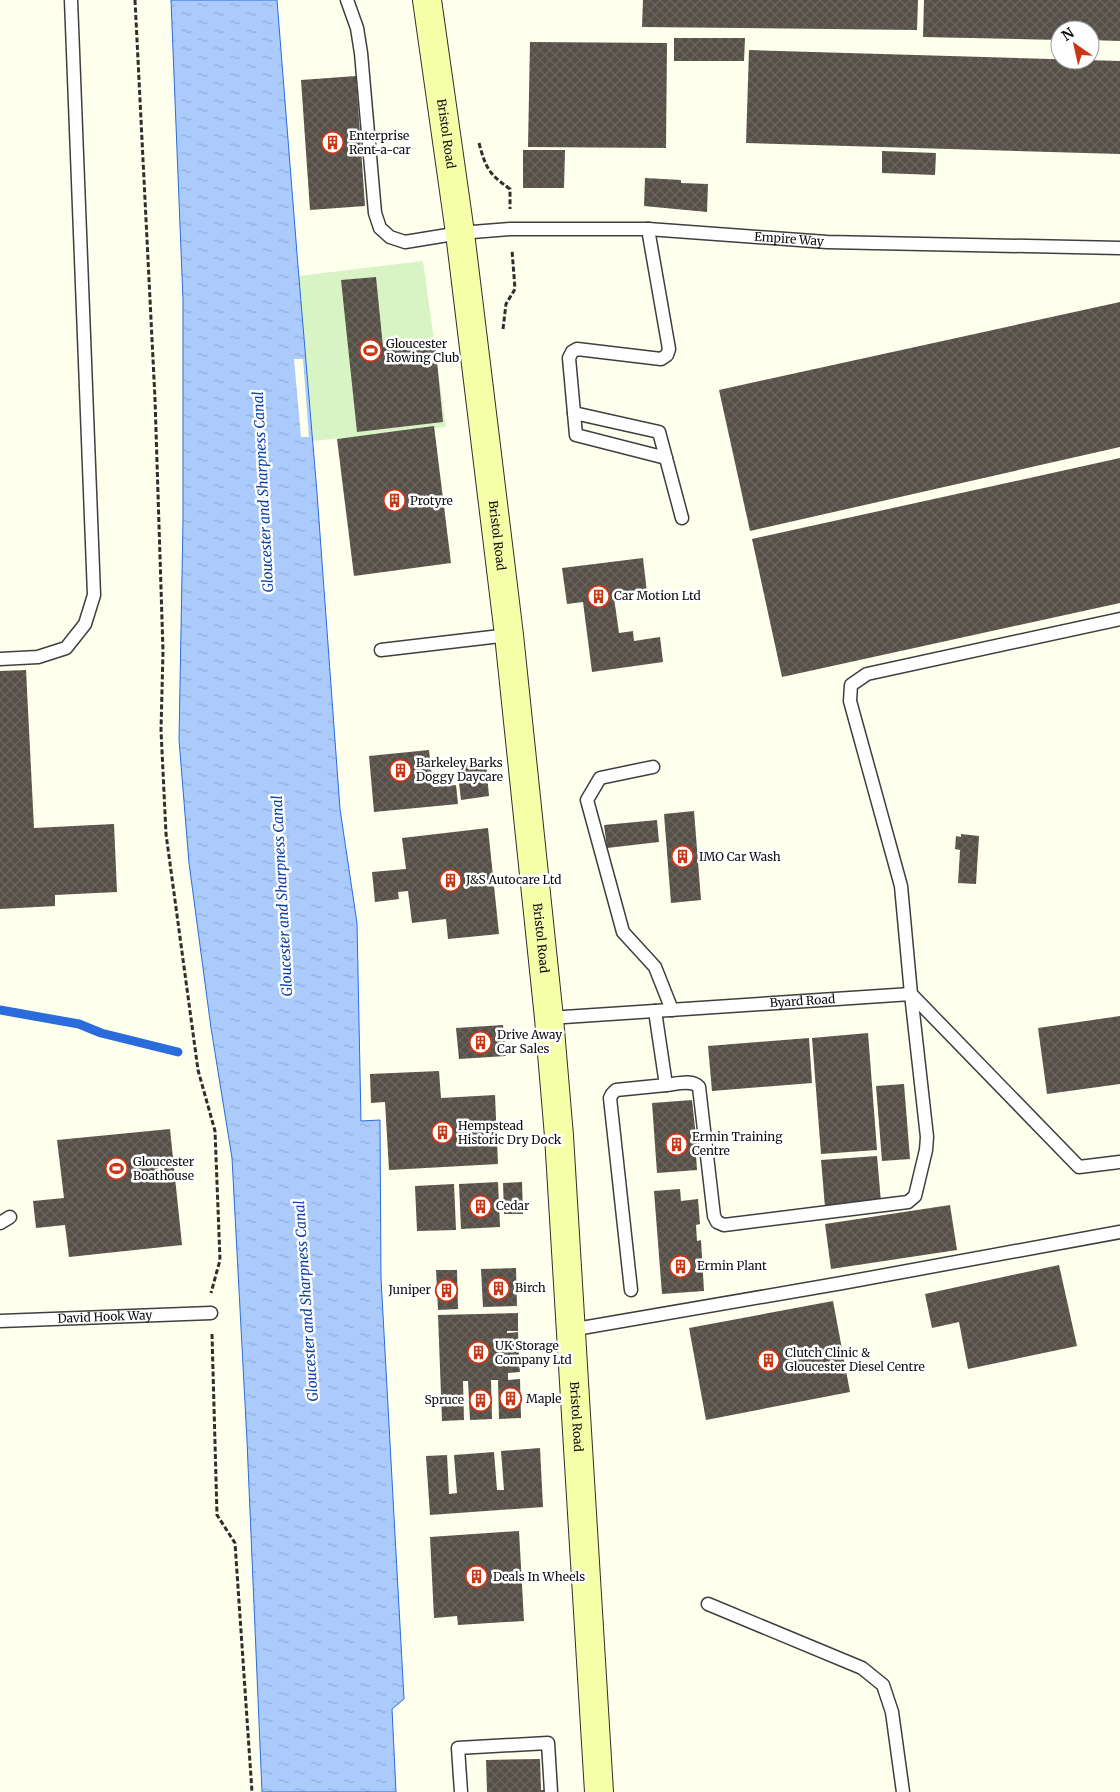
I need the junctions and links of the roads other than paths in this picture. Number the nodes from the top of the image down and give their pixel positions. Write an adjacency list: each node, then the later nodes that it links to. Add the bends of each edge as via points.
1 (71, 0): 13 (lane, via 94,594 85,624 66,648 38,657)
2 (347, 0): 5 (lane, Empire Way, via 362,53 375,213 380,228 390,237 405,242)
3 (427, 0): 5 (street, Bristol Road)
4 (648, 229): 5 (lane, Empire Way, via 510,229); 6 (lane, Empire Way, via 827,242); 7 (lane, via 669,349 667,355 661,359 577,349 572,352 568,358)
5 (460, 233): 11 (street, Bristol Road)
6 (1120, 248)
7 (574, 413): 8 (lane, via 659,432); 8 (lane, via 576,435)
8 (666, 458): 9 (lane)
9 (682, 518)
10 (1120, 620): 15 (lane, via 867,674 852,685 850,701 901,886)
11 (509, 635): 12 (lane); 18 (street, Bristol Road)
12 (381, 650)
13 (0, 659)
14 (653, 767): 16 (lane, via 600,778 587,800 623,932 656,967)
15 (911, 994): 16 (lane, Byard Road); 19 (lane, via 927,1137 912,1200 724,1225 717,1222 699,1087 690,1082); 20 (lane, via 1079,1167)
16 (672, 1010): 17 (lane, Byard Road)
17 (655, 1011): 18 (lane, Byard Road); 19 (lane)
18 (549, 1018): 25 (street, Bristol Road)
19 (666, 1085): 22 (lane, via 616,1090 610,1098)
20 (1120, 1162)
21 (1120, 1232): 25 (lane)
22 (631, 1290)
23 (211, 1313): 24 (lane, David Hook Way)
24 (0, 1322)
25 (570, 1330): 29 (street, Bristol Road)
26 (708, 1604): 30 (lane, via 862,1668 883,1685 892,1712)
27 (461, 1792): 28 (lane, via 458,1748 548,1743)
28 (551, 1792)
29 (599, 1792)
30 (903, 1792)

